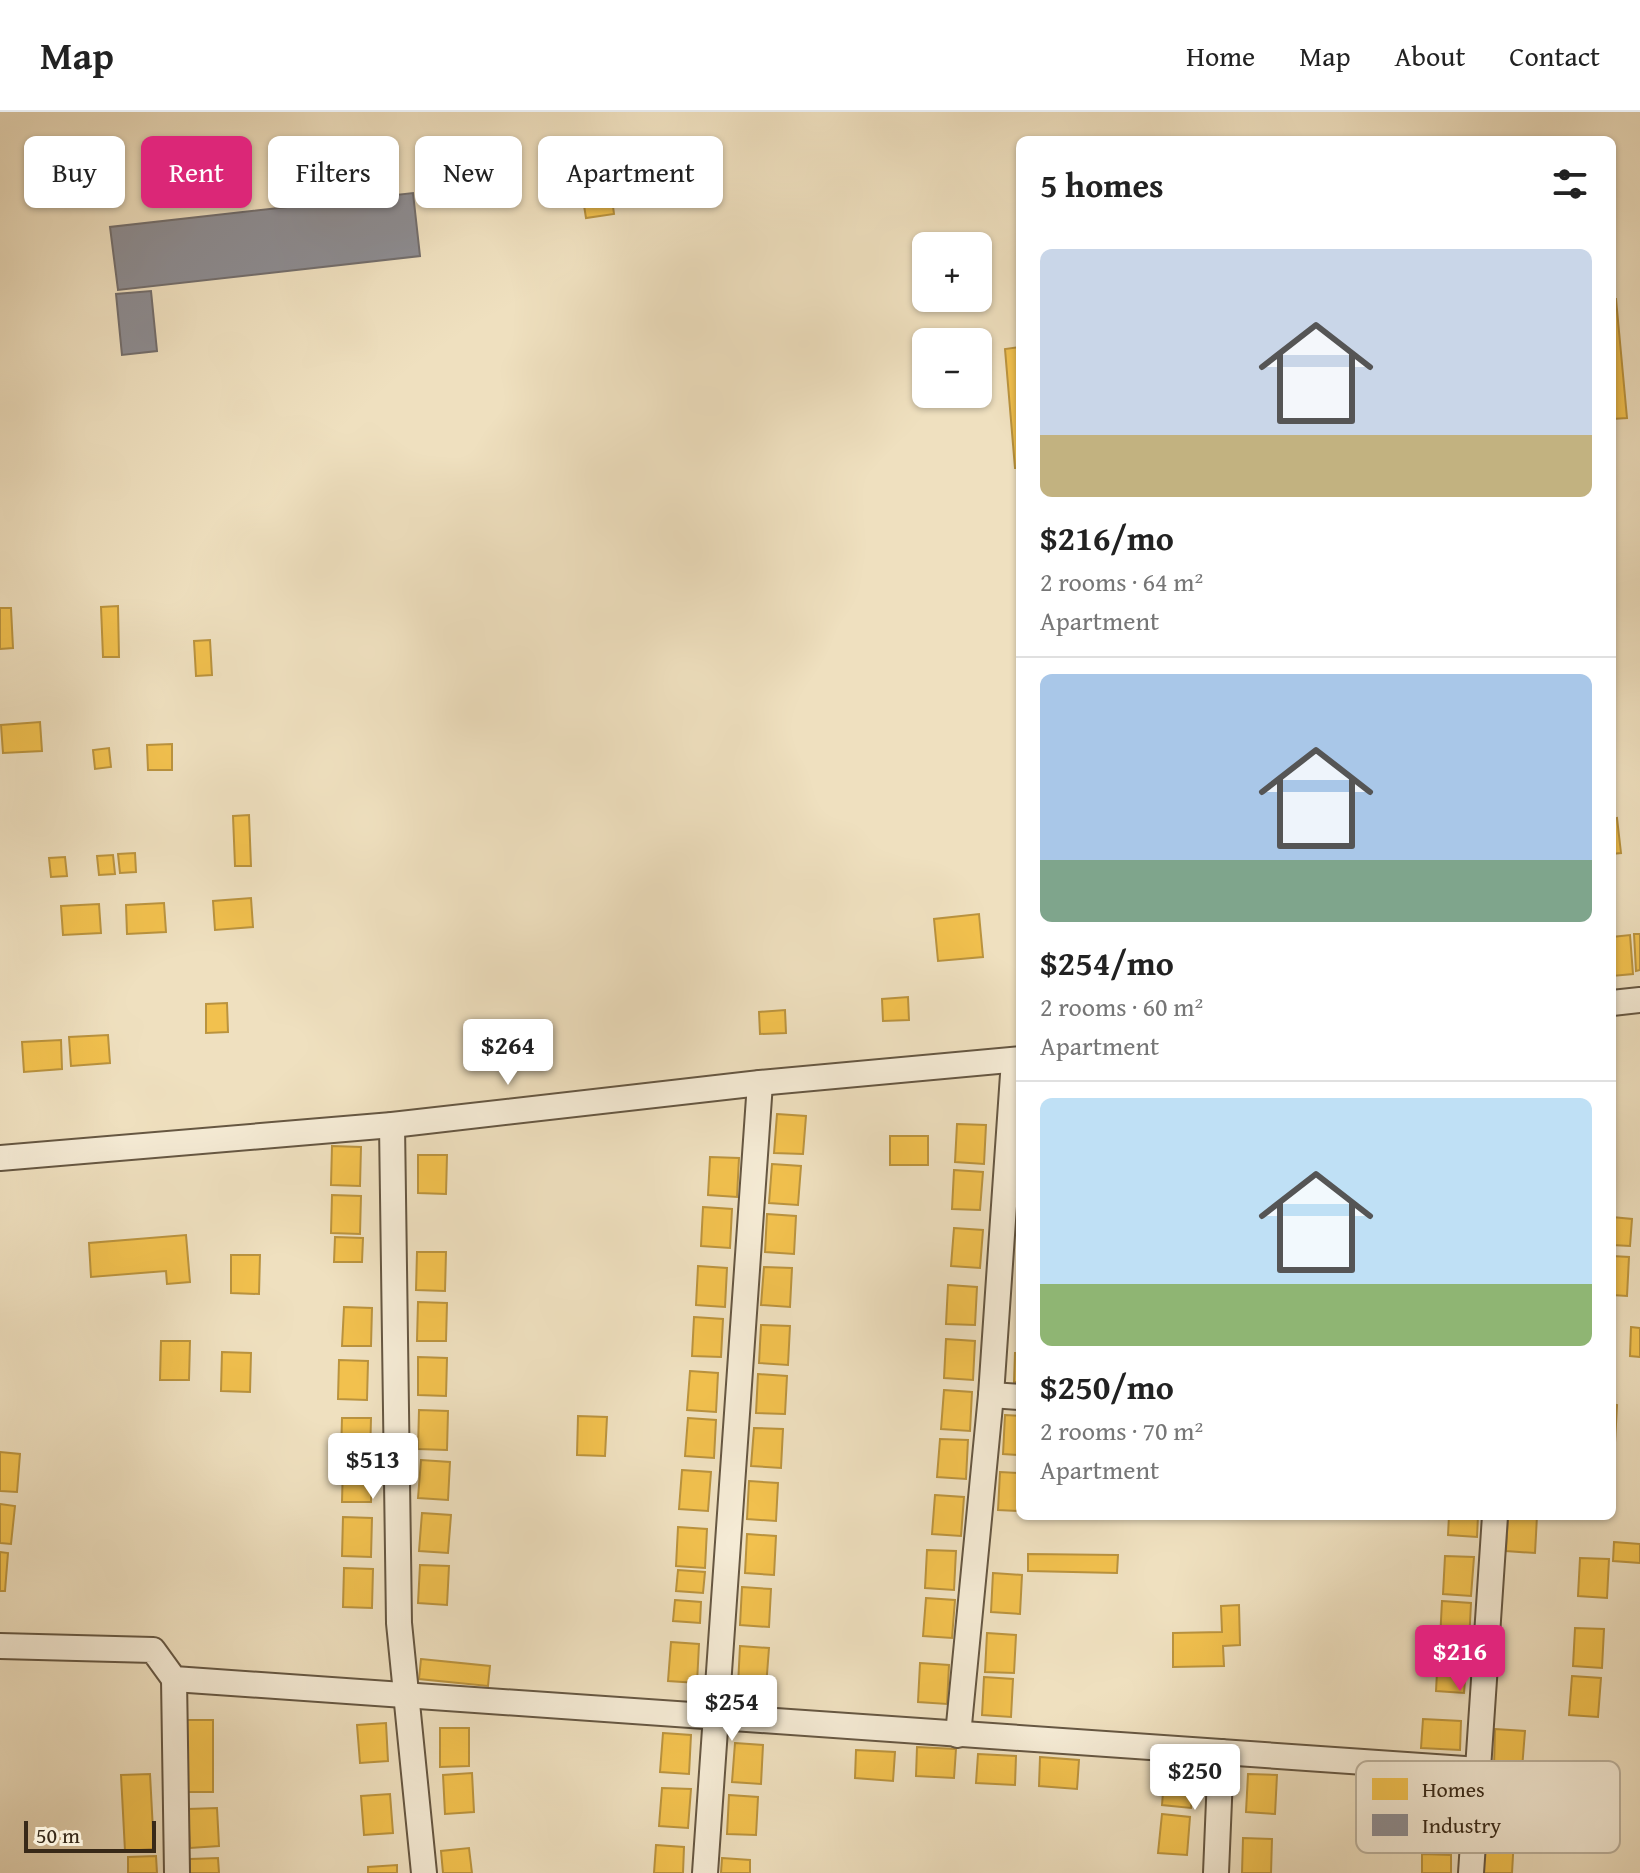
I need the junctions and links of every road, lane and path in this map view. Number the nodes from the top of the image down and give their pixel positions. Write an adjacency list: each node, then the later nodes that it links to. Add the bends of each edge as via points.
1 (1640, 1000): 2 (street)
2 (1616, 1003)
3 (1016, 1060): 4 (street)
4 (760, 1083): 6 (street); 15 (street)
5 (1016, 1083): 7 (street)
6 (392, 1125): 8 (street); 14 (street, via 399,1623)
7 (1013, 1151): 9 (street)
8 (0, 1158)
9 (991, 1395): 10 (street); 16 (street)
10 (1016, 1397)
11 (1495, 1520): 19 (street)
12 (0, 1646): 13 (street, via 153,1650)
13 (174, 1679): 14 (street); 21 (street)
14 (406, 1697): 15 (street); 22 (street)
15 (713, 1718): 16 (street); 23 (street)
16 (958, 1735): 17 (street)
17 (1221, 1752): 18 (street); 24 (street)
18 (1356, 1761)
19 (1480, 1761)
20 (1473, 1853): 25 (street)
21 (177, 1873)
22 (424, 1873)
23 (705, 1873)
24 (1216, 1873)
25 (1471, 1873)

